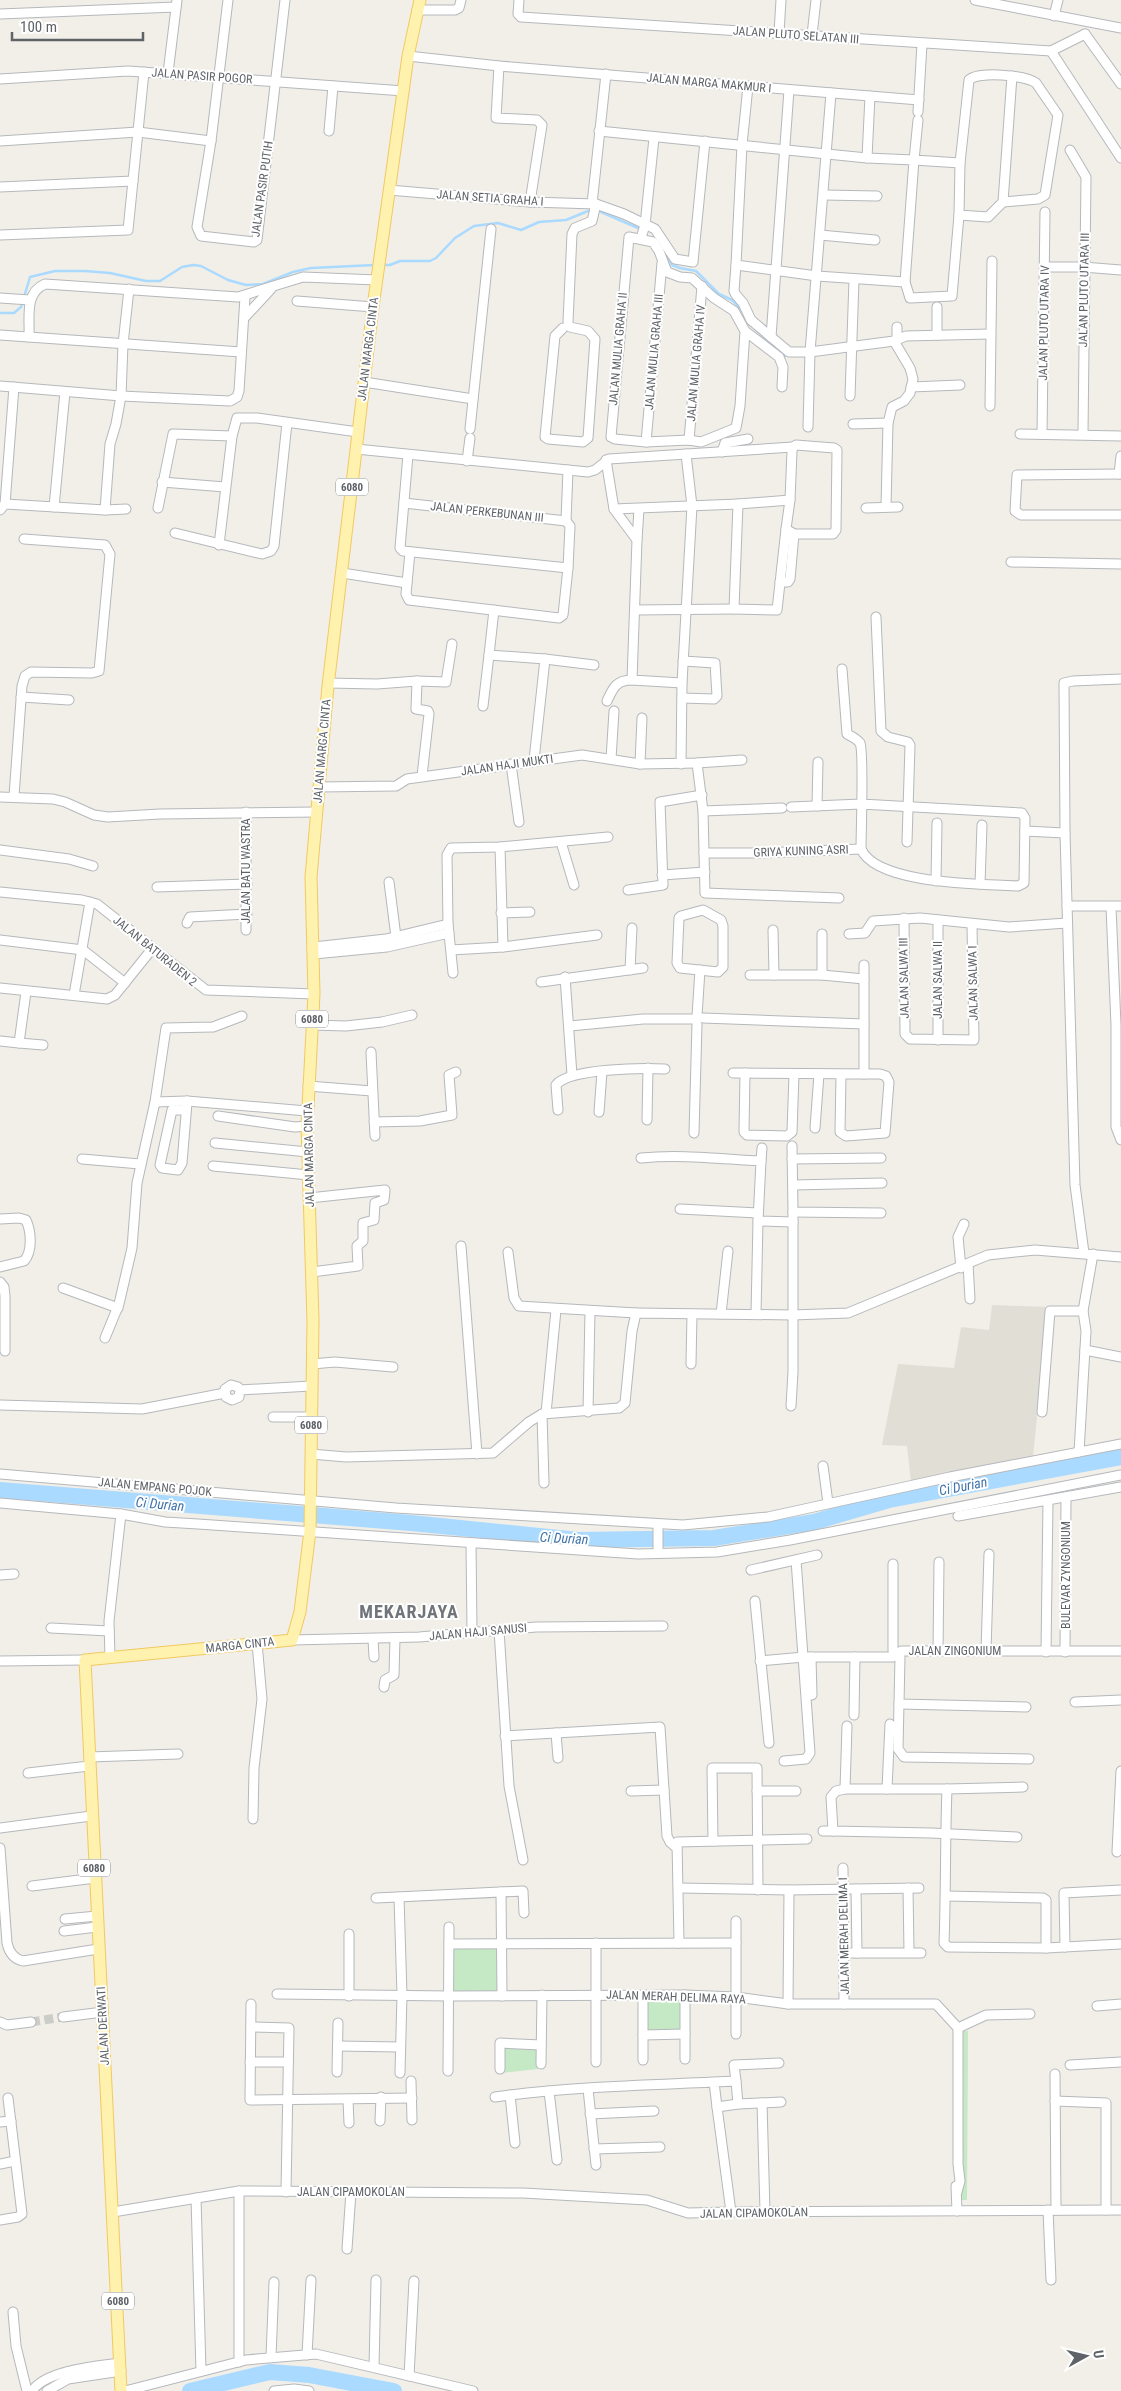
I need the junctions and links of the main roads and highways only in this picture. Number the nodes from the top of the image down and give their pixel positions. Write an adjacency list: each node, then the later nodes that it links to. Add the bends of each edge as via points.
1 (419, 5): 2 (main road, JALAN MARGA CINTA / 6080, via 408,56 373,307 328,683 311,877 314,994 307,1110 312,1272)
2 (310, 1504): 3 (main road, MARGA CINTA / 6080, via 300,1612 292,1640)
3 (85, 1660): 4 (main road, JALAN DERWATI / 6080)
4 (123, 2391)

